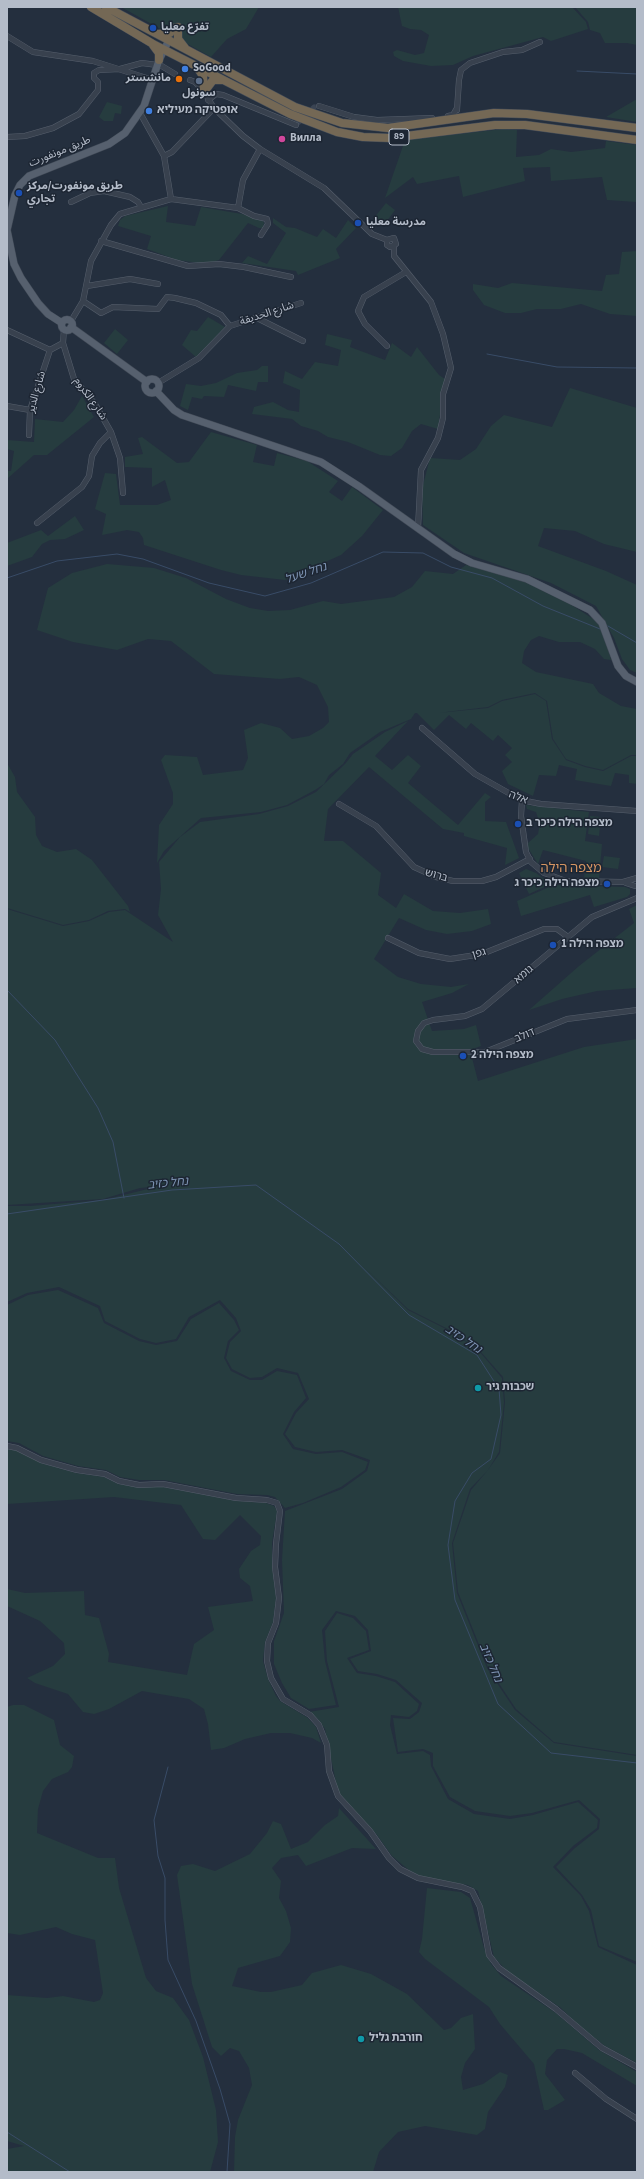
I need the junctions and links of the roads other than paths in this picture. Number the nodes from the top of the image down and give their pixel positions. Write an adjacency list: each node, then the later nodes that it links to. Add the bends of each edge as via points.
1 (91, 7): 7 (highway, 89)
2 (106, 7): 3 (highway, 89)
3 (156, 33): 5 (highway, 89); 9 (highway, via 164,35 176,28 178,39)
4 (7, 36): 13 (street, via 33,52 93,61)
5 (170, 41): 8 (main road, طريق مونفورت); 9 (highway, 89)
6 (540, 42): 22 (street, via 522,50 503,52 470,63 461,70)
7 (153, 44): 8 (highway, 89); 11 (highway, via 159,53)
8 (166, 50): 10 (highway, 89); 11 (main road, طريق مونفورت)
9 (187, 50): 24 (highway, 89, via 295,107 342,123 388,128)
10 (176, 56): 11 (highway, via 168,57); 12 (highway, 89)
11 (159, 64): 13 (street, via 142,63); 14 (street); 15 (main road, طريق مونفورت)
12 (193, 64): 17 (highway, 89); 18 (highway, via 200,70)
13 (120, 69): 15 (street); 27 (street, via 99,70 94,73 98,90 79,114 54,128 25,136)
14 (175, 74)
15 (153, 80): 23 (main road, طريق مونفورت)
16 (190, 80): 18 (street)
17 (225, 81): 18 (highway, via 213,80); 28 (highway, 89, via 290,114 337,132 364,137 390,138 495,125 525,125)
18 (204, 92): 19 (street)
19 (208, 100): 21 (street); 25 (street, via 216,94 223,95)
20 (319, 106): 22 (street, via 354,117 377,120 436,118 453,115)
21 (214, 108): 29 (street, via 242,136); 30 (street, via 172,152)
22 (457, 108): 24 (street)
23 (140, 113): 30 (street); 35 (main road, طريق مونفورت, via 125,133 109,144 24,179 15,195)
24 (459, 119): 26 (highway, 89, via 494,113 527,114)
25 (296, 125)
26 (637, 128)
27 (7, 137)
28 (637, 140)
29 (260, 149): 34 (street, via 243,180); 38 (street, via 324,188 372,234 387,240 388,246 394,247 394,256)
30 (164, 156): 31 (street)
31 (171, 199): 33 (street); 34 (street)
32 (71, 202): 33 (street, via 90,193 104,191 130,197)
33 (141, 207): 37 (street, via 116,217)
34 (238, 208): 36 (street, via 267,219 268,224)
35 (8, 219): 46 (main road, طريق مونفورت, via 10,251 17,272 38,303)
36 (261, 235)
37 (101, 241): 39 (street, via 188,266 238,266); 41 (street, via 91,261)
38 (406, 272): 51 (street, via 364,297 358,311 365,324); 62 (street, via 428,296 443,334 452,368 443,394 443,418 438,438 421,470)
39 (291, 278)
40 (158, 284): 41 (street, via 130,279)
41 (87, 286): 42 (street)
42 (83, 301): 45 (street); 47 (street, via 101,313 113,307 158,310 167,297 175,298 221,314)
43 (301, 303): 44 (street, شارع الحديقة)
44 (257, 318): 47 (street, شارع الحديقة); 49 (street)
45 (71, 324): 46 (main road, via 67,330); 53 (main road)
46 (63, 326): 50 (street, شارع الكروم)
47 (230, 326): 54 (street, شارع الحديقة, via 199,358)
48 (7, 330): 52 (street)
49 (303, 341)
50 (62, 343): 52 (street); 58 (street, شارع الكروم, via 74,379 95,404)
51 (388, 346)
52 (50, 350): 57 (street, شارع الدير)
53 (147, 382): 54 (main road, via 153,379); 55 (main road, via 145,386 148,391)
54 (158, 383): 55 (main road)
55 (156, 391): 62 (main road, via 182,415 321,462)
56 (7, 406): 57 (street)
57 (30, 410): 59 (street, شارع الدير)
58 (112, 432): 60 (street, شارع الكروم, via 120,458); 61 (street, via 100,443 92,456 89,476 82,486)
59 (29, 435)
60 (123, 493)
61 (37, 523)
62 (418, 528): 63 (main road, via 454,554 472,563 527,579 590,610 602,623 618,666 626,676)
63 (637, 682)
64 (422, 728): 65 (street, אלה, via 475,774)
65 (522, 800): 67 (street, אלה, via 541,804); 68 (street, via 523,838)
66 (339, 804): 68 (street, ברוש, via 376,826 414,867 436,877 482,881 496,877)
67 (637, 811)
68 (530, 859): 70 (street, via 544,873 560,880)
69 (637, 878): 70 (street); 71 (street)
70 (623, 882): 71 (street)
71 (637, 887)
72 (636, 898): 73 (street, גומא, via 598,913)
73 (568, 937): 74 (street, גפן, via 556,929 544,929 482,954 450,959 419,953); 76 (street, גומא, via 482,1009 465,1016 428,1021 420,1027)
74 (388, 938)
75 (637, 1010): 76 (street, דולב, via 567,1019 485,1052 433,1052 422,1049)
76 (416, 1041)
77 (7, 1446): 78 (street, via 42,1460 77,1470 105,1474 119,1481 139,1485 164,1484 277,1503 280,1511 275,1567 279,1598 276,1623 268,1643 267,1661 271,1678 283,1698 310,1715 319,1725 327,1745 329,1771 338,1796 400,1869 418,1878 472,1891 480,1907 489,1955 499,1968 556,2009 602,2048)
78 (637, 2067)
79 (575, 2073): 80 (street, via 606,2099)
80 (637, 2118)

